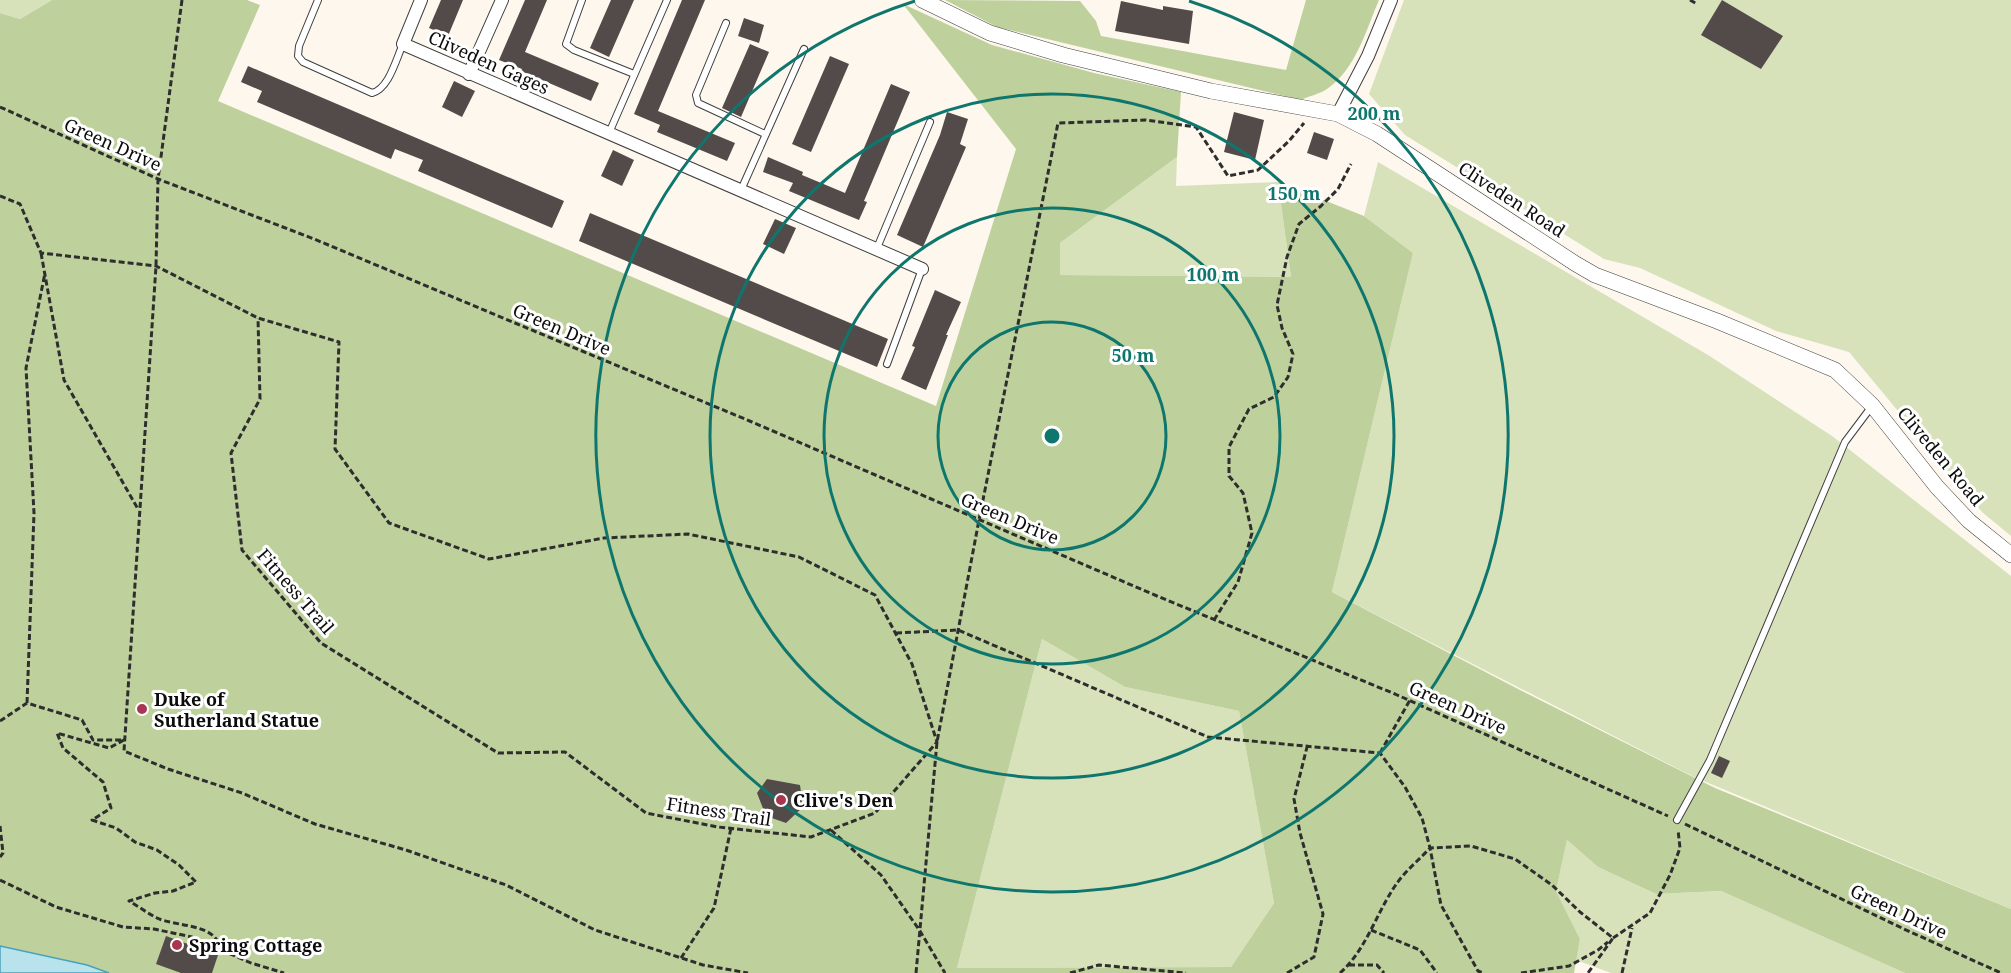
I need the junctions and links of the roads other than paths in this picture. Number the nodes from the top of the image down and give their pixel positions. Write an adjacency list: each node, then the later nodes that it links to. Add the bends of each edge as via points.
1 (318, 0): 9 (lane, via 299,46 298,56 303,62 372,93 378,92)
2 (422, 0): 9 (street, Cliveden Gages)
3 (502, 0): 11 (street)
4 (582, 0): 12 (lane, via 566,45)
5 (667, 0): 12 (lane)
6 (922, 0): 13 (street, Cliveden Road, via 990,33 1063,55 1211,92)
7 (1390, 0): 13 (street, via 1368,56)
8 (726, 23): 16 (lane, via 696,95 698,103)
9 (403, 44): 11 (street, Cliveden Gages)
10 (804, 49): 16 (lane)
11 (469, 74): 15 (street, Cliveden Gages)
12 (634, 74): 15 (lane)
13 (1338, 114): 21 (street, Cliveden Road, via 1377,134 1595,275 1835,370)
14 (930, 122): 18 (lane)
15 (606, 133): 17 (street, Cliveden Gages)
16 (765, 135): 17 (lane)
17 (741, 190): 18 (street, Cliveden Gages)
18 (877, 248): 19 (street, Cliveden Gages)
19 (922, 269): 20 (lane)
20 (887, 364)
21 (1872, 405): 22 (street, Cliveden Road, via 1937,487); 23 (lane, via 1845,442 1710,760)
22 (2011, 555)
23 (1677, 820)

